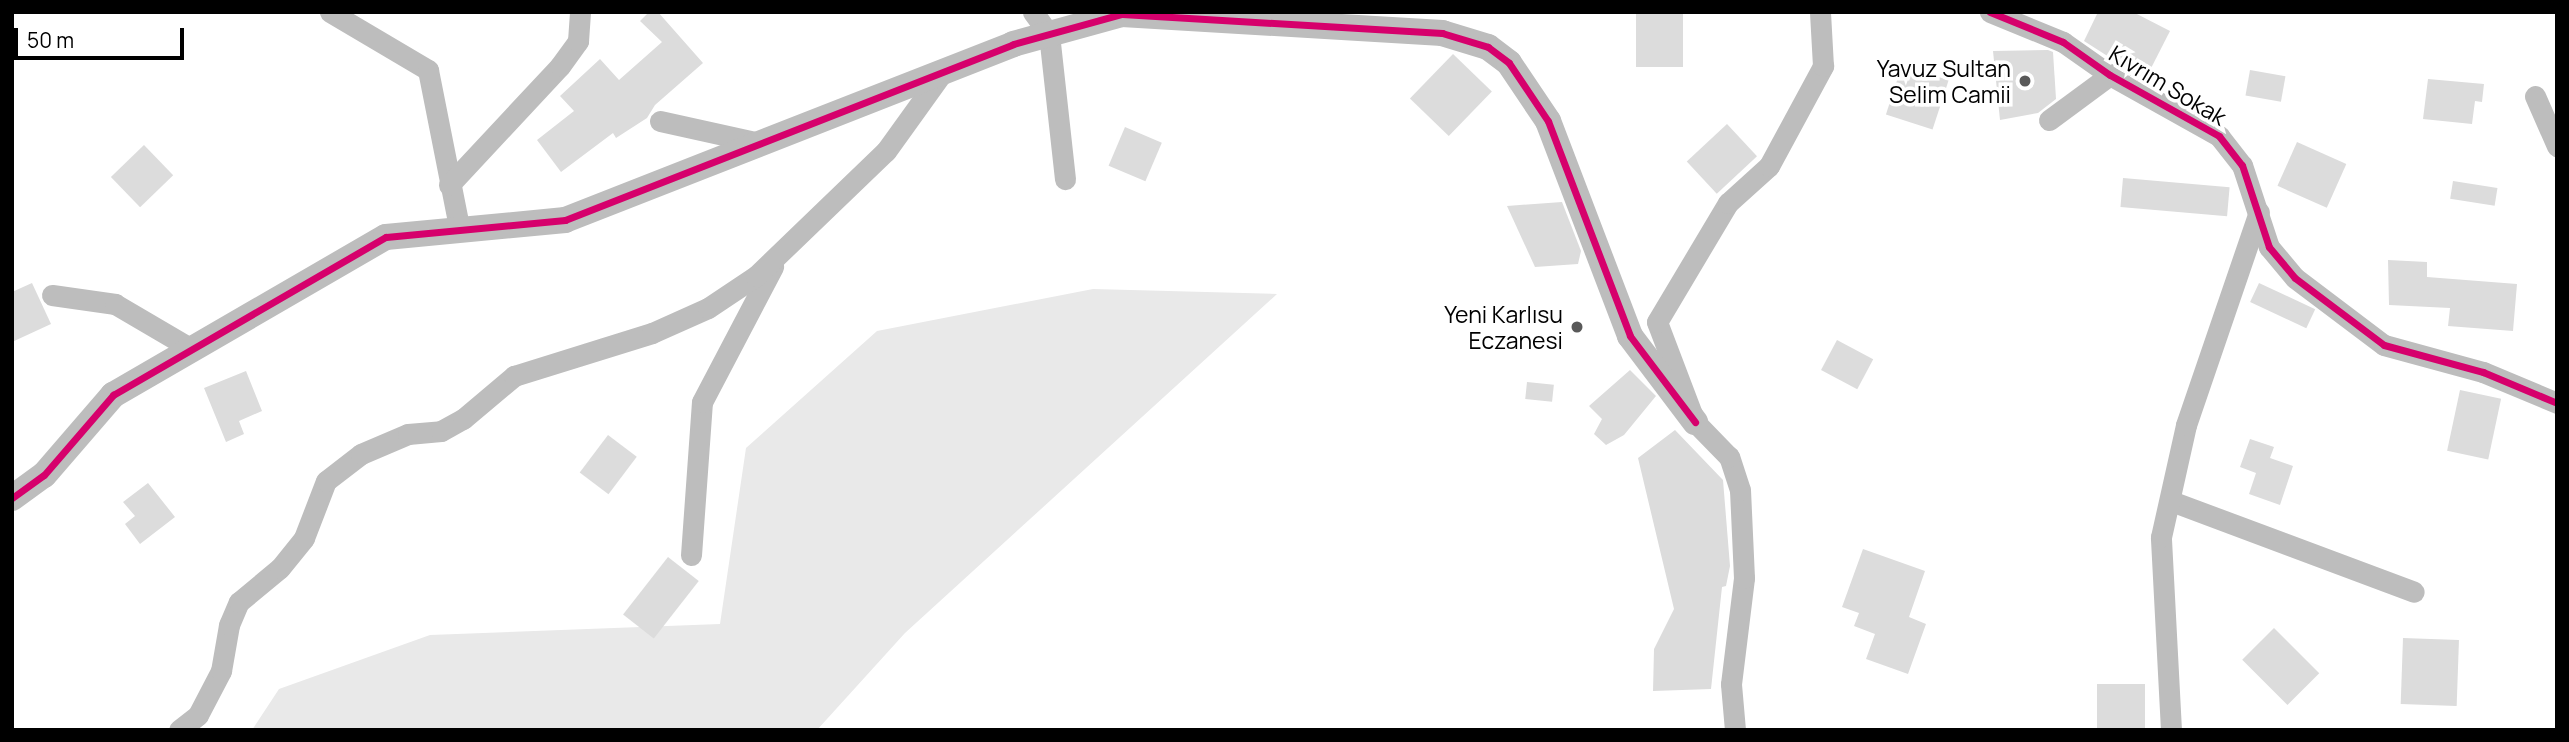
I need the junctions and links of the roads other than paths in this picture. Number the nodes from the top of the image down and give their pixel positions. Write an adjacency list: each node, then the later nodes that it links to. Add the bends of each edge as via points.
1 (330, 12): 16 (street, via 428,70)
2 (580, 12): 16 (street, via 578,41 560,66)
3 (1033, 12): 7 (street)
4 (1819, 12): 23 (street, via 1823,66 1769,166 1728,203 1657,322)
5 (1990, 12): 9 (street, Kıvrım Sokak, via 2039,30)
6 (1122, 13): 7 (street); 23 (street, via 1442,33 1488,47 1509,63 1548,121 1630,336)
7 (1049, 34): 8 (street); 15 (street)
8 (942, 73): 13 (street); 19 (street, via 886,150)
9 (2110, 75): 11 (street); 17 (street, Kıvrım Sokak, via 2219,136 2242,165)
10 (2535, 96): 14 (street)
11 (2049, 120)
12 (660, 121): 13 (street)
13 (760, 143): 18 (street, via 565,220)
14 (2557, 146)
15 (1065, 179)
16 (449, 185): 18 (street)
17 (2259, 212): 22 (street, Kıvrım Sokak, via 2269,247 2295,278 2384,345 2483,372); 25 (street, via 2186,425)
18 (460, 230): 21 (street, via 386,237)
19 (782, 250): 26 (street, via 702,402); 28 (street, via 756,276 708,307 652,333 514,376 463,419 441,431 408,434 361,454 326,481 304,538 281,568 239,601 220,671 198,715)
20 (52, 295): 21 (street, via 115,304)
21 (190, 348): 24 (street, via 113,395 44,475)
22 (2557, 402)
23 (1695, 422): 29 (street, via 1729,457 1740,490 1744,578 1731,684)
24 (12, 498)
25 (2171, 501): 27 (street); 30 (street, via 2161,537)
26 (691, 555)
27 (2414, 592)
28 (178, 730)
29 (1735, 730)
30 (2171, 730)

